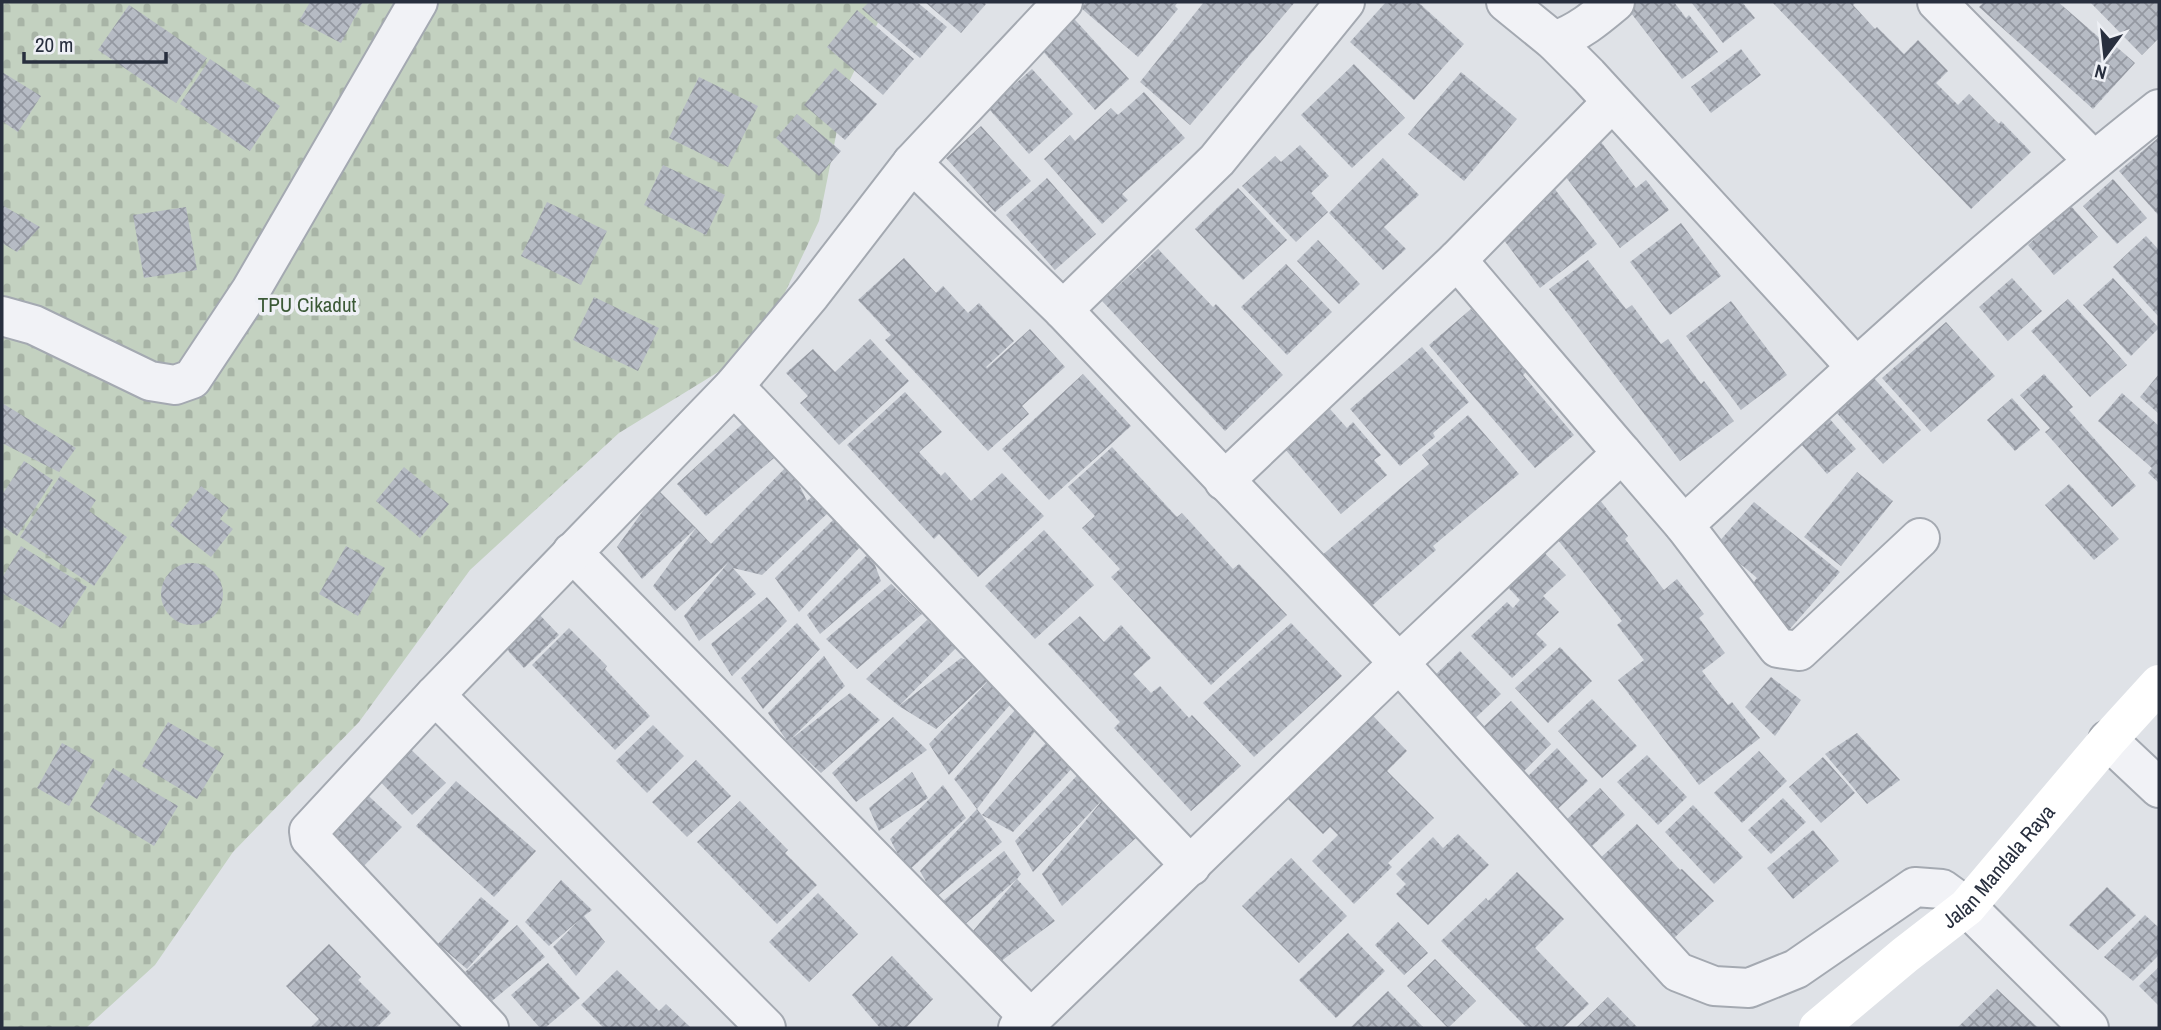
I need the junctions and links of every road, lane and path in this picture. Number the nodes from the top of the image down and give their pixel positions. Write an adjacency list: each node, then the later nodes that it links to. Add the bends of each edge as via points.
1 (418, 2): 14 (street, via 251,290 192,380 175,386 150,380 34,325)
2 (1063, 2): 11 (street)
3 (1345, 2): 13 (street, via 1217,160)
4 (1506, 2): 7 (street)
5 (1615, 2): 7 (street, via 1586,26)
6 (1937, 2): 10 (street)
7 (1554, 41): 8 (street)
8 (1612, 103): 12 (street); 15 (street)
9 (2159, 109): 10 (street)
10 (2094, 160): 15 (street)
11 (912, 163): 13 (street); 16 (street)
12 (1457, 260): 17 (street); 18 (street)
13 (1063, 310): 18 (street)
14 (2, 316)
15 (1856, 367): 19 (street)
16 (734, 386): 21 (street); 27 (street)
17 (1622, 453): 19 (street); 22 (street)
18 (1224, 481): 22 (street)
19 (1684, 526): 20 (street, via 1778,648 1799,651)
20 (1920, 538)
21 (572, 552): 24 (street); 29 (street)
22 (1399, 663): 27 (street); 28 (street, via 1678,972 1714,986 1749,988 1796,969 1915,887 1942,889)
23 (2159, 684): 25 (street, Jalan Mandala Raya)
24 (435, 695): 30 (street, via 309,831 310,838); 31 (street)
25 (2108, 740): 26 (street); 28 (street, Jalan Mandala Raya)
26 (2159, 788)
27 (1191, 866): 29 (street)
28 (1967, 907): 32 (street, Jalan Mandala Raya); 33 (street)
29 (1025, 1024)
30 (489, 1028)
31 (766, 1028)
32 (1818, 1028)
33 (2089, 1028)

